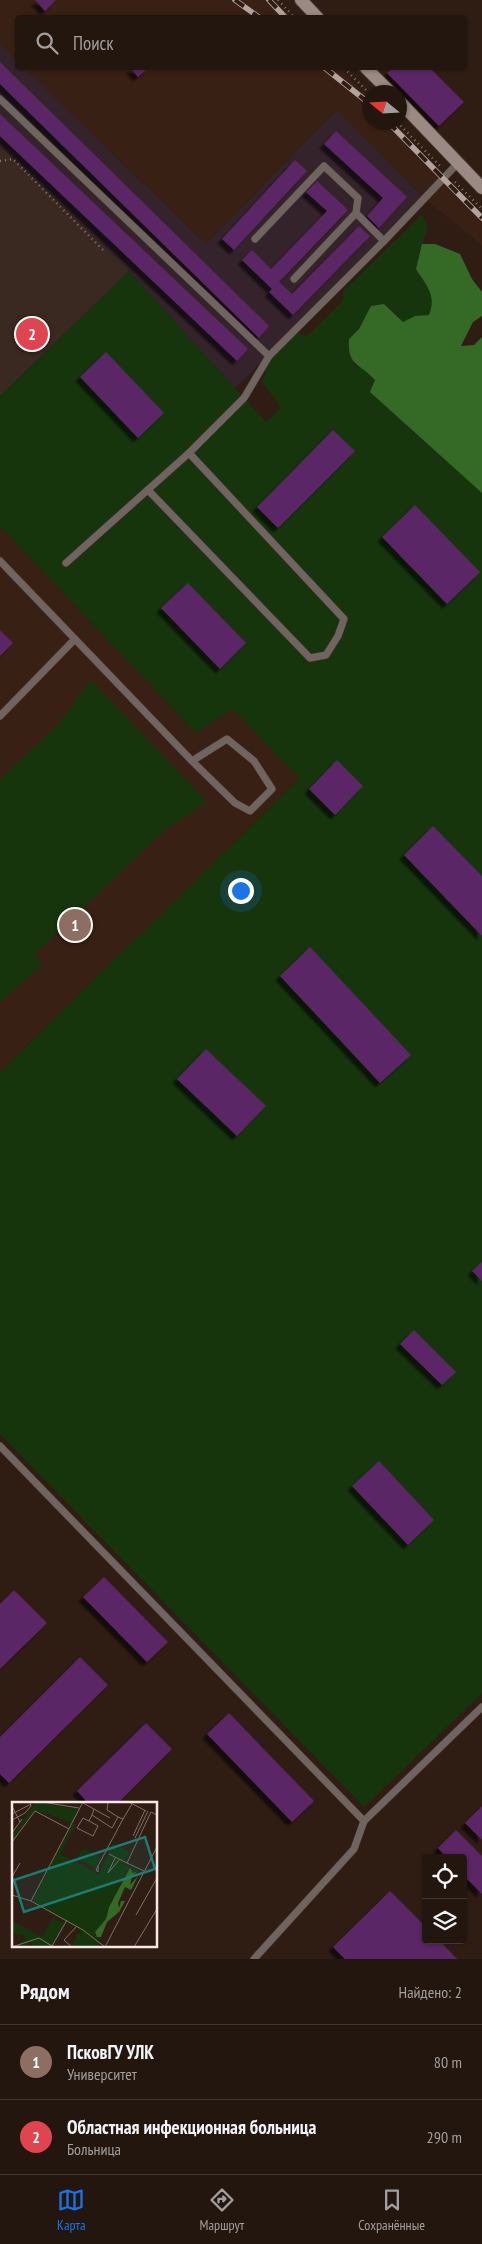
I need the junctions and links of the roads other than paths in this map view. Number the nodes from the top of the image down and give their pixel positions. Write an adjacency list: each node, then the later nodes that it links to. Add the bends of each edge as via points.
1 (302, 0): 2 (main road)
2 (315, 15)
3 (368, 70): 4 (main road)
4 (383, 85)
5 (0, 99): 13 (lane)
6 (407, 109): 7 (main road)
7 (458, 163): 8 (main road); 11 (lane)
8 (482, 188)
9 (356, 213): 10 (lane, via 358,198 324,166); 11 (lane); 12 (lane)
10 (255, 239)
11 (384, 241): 13 (lane)
12 (294, 279)
13 (269, 356): 14 (lane, via 244,398)
14 (189, 453): 15 (lane); 15 (lane, via 344,618 326,656 310,658)
15 (148, 490): 17 (lane)
16 (0, 561): 18 (lane)
17 (66, 563)
18 (75, 640): 19 (lane); 20 (lane)
19 (0, 716)
20 (192, 761): 20 (lane, via 235,803 250,811 272,789 254,761 226,740)
21 (0, 1446): 23 (lane)
22 (482, 1707): 23 (lane)
23 (364, 1821): 24 (lane, via 354,1849)
24 (254, 1959)

